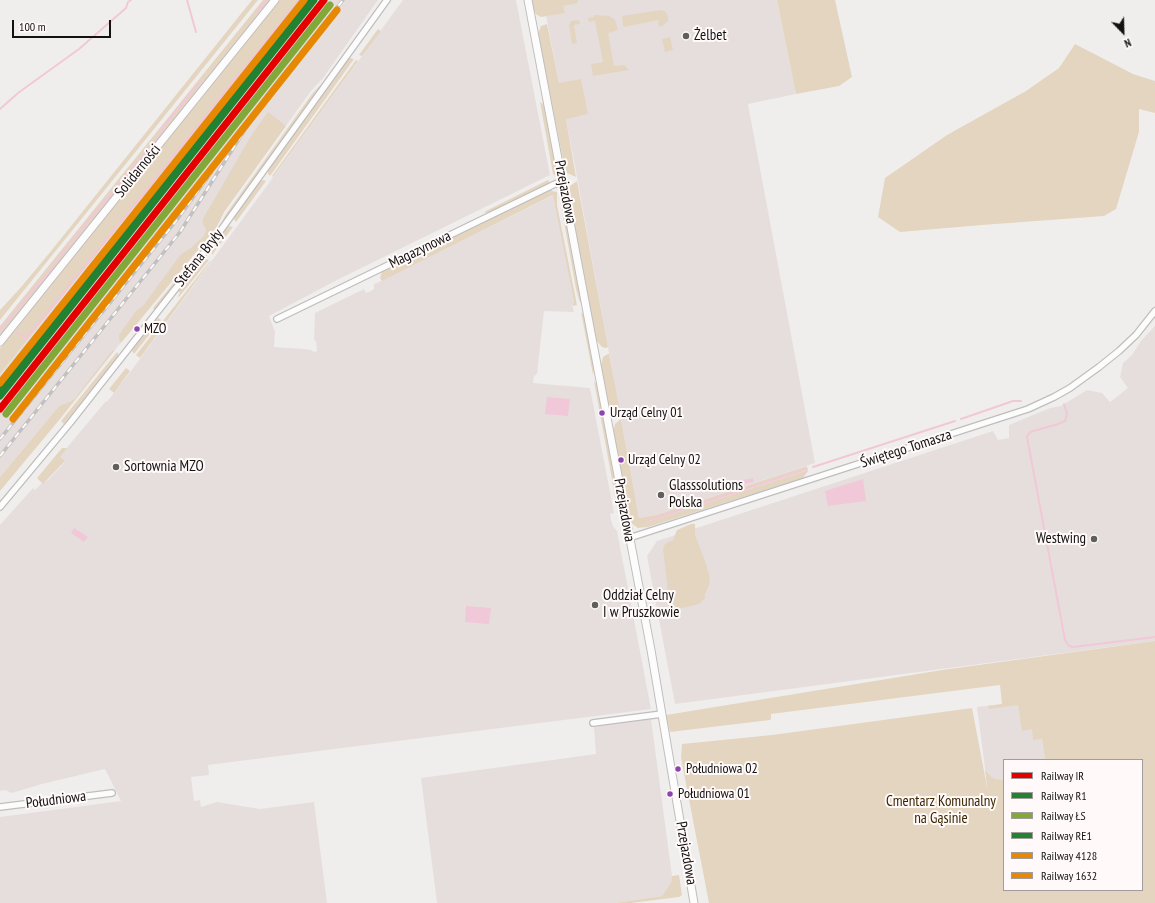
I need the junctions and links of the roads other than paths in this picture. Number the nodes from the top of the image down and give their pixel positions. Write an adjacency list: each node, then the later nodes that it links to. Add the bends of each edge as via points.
1 (275, 0): 7 (street, Solidarności)
2 (387, 0): 8 (street, Stefana Bryły, via 213,241)
3 (528, 0): 4 (street, Przejazdowa)
4 (563, 182): 6 (street, Magazynowa); 9 (street, Przejazdowa)
5 (1155, 311): 9 (street, Świętego Tomasza, via 1136,335 1099,367 1070,388 1034,406)
6 (277, 319)
7 (0, 342)
8 (0, 507)
9 (629, 538): 10 (street, Przejazdowa)
10 (662, 714): 11 (street); 14 (street, Przejazdowa)
11 (593, 723)
12 (112, 793): 13 (street, Południowa)
13 (0, 807)
14 (694, 903)

